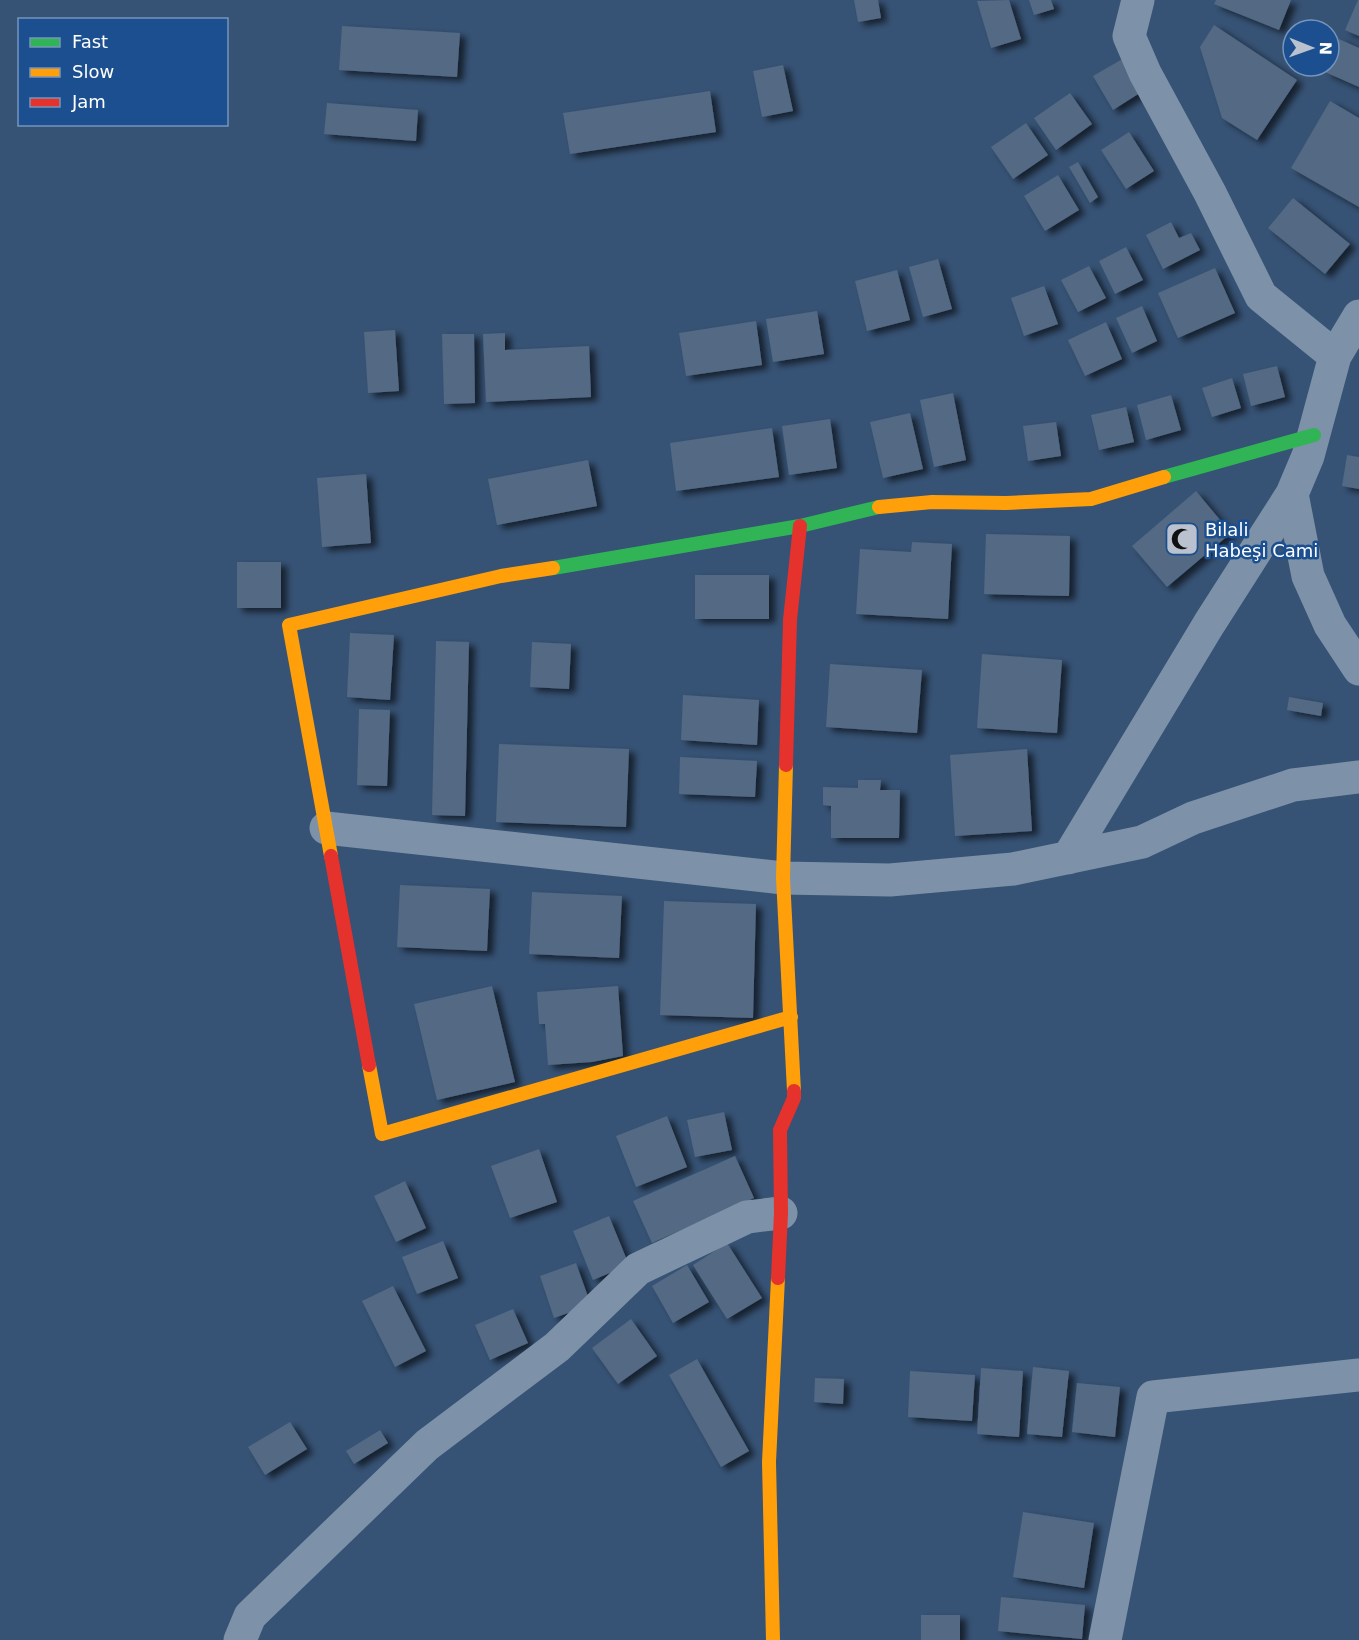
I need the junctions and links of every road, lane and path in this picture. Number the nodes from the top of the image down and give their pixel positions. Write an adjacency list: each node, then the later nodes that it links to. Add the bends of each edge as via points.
1 (1138, 0): 3 (street, via 1129,36 1261,296)
2 (1359, 316): 3 (street)
3 (1335, 356): 4 (street)
4 (1314, 435): 5 (street); 6 (street, via 1091,499 932,502 871,508)
5 (1292, 494): 7 (street, via 1308,576 1330,625); 10 (street)
6 (800, 526): 9 (street, via 501,576 289,625); 11 (street, via 790,620)
7 (1359, 669)
8 (1359, 777): 10 (street, via 1293,785 1193,818 1142,842)
9 (326, 828): 11 (street); 12 (street, via 382,1134)
10 (1068, 858): 11 (street, via 1014,869 890,880)
11 (783, 878): 12 (street)
12 (790, 1017): 13 (street, via 794,1098 780,1130)
13 (781, 1213): 15 (street, via 747,1217 638,1269 557,1347 427,1445 250,1616); 16 (street, via 769,1462)
14 (1359, 1375): 17 (street, via 1153,1396)
15 (240, 1640)
16 (773, 1640)
17 (1105, 1640)

